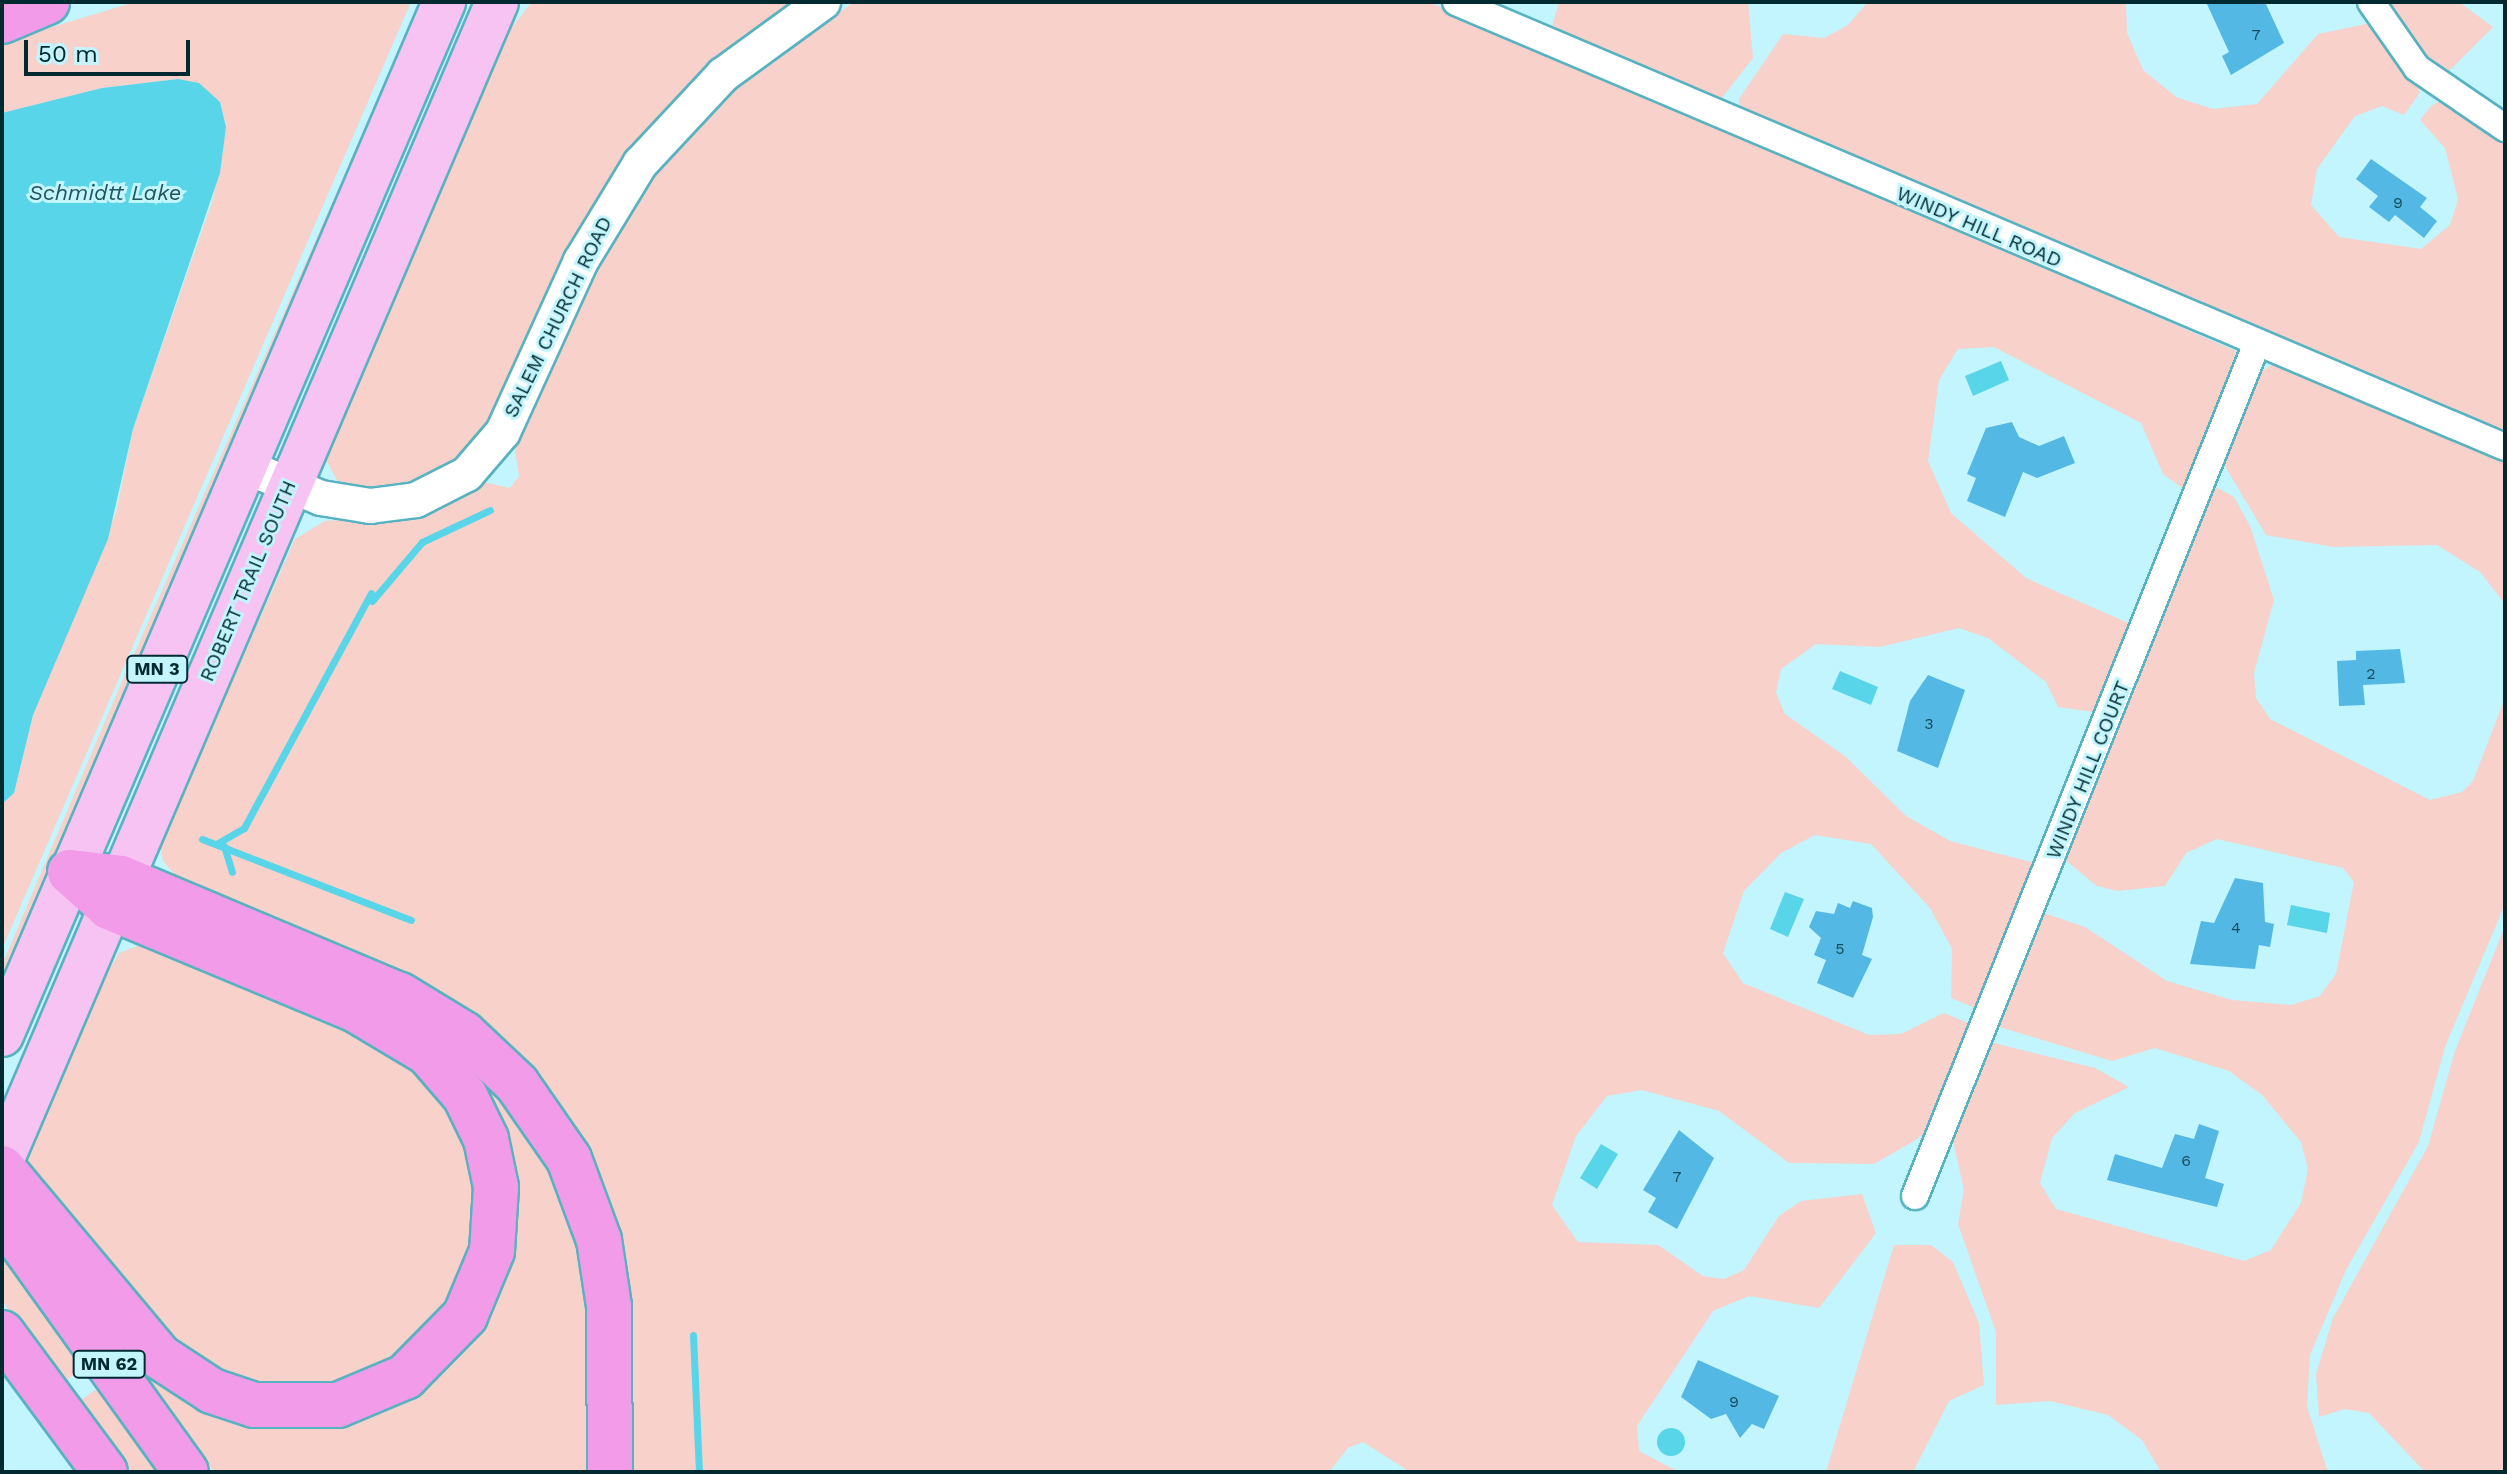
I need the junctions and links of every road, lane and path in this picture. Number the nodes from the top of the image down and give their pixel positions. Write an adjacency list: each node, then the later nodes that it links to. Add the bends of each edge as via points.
1 (47, 2): 7 (highway)
2 (444, 2): 11 (main road, MN 3)
3 (497, 2): 12 (main road, ROBERT TRAIL SOUTH / MN 3)
4 (823, 2): 12 (street, SALEM CHURCH ROAD, via 723,75 640,164 581,261 514,411 475,467 437,492 396,504 340,503)
5 (1456, 2): 9 (street, WINDY HILL ROAD)
6 (2371, 2): 8 (street, via 2417,68)
7 (2, 21)
8 (2505, 128)
9 (2257, 343): 10 (street, WINDY HILL ROAD); 18 (street, WINDY HILL COURT)
10 (2505, 447)
11 (244, 466): 12 (street, SALEM CHURCH ROAD); 13 (main road, MN 3)
12 (289, 485): 14 (main road, ROBERT TRAIL SOUTH / MN 3)
13 (70, 872): 14 (highway); 15 (main road, MN 3)
14 (115, 892): 16 (main road, ROBERT TRAIL SOUTH / MN 3); 20 (highway, via 356,1010 428,1053 465,1096 486,1139 496,1187 492,1251 465,1316 418,1368 347,1403 273,1408 212,1391 168,1364); 26 (highway, via 416,1002 472,1041 530,1099 569,1159 603,1261)
15 (2, 1035)
16 (2, 1161)
17 (2, 1168): 20 (highway)
18 (1915, 1196)
19 (2, 1216): 20 (highway, MN 62)
20 (38, 1239): 25 (highway, MN 62)
21 (2, 1333): 24 (highway, MN 62)
22 (2, 1371): 23 (highway)
23 (70, 1472)
24 (105, 1472)
25 (186, 1472)
26 (610, 1472)

